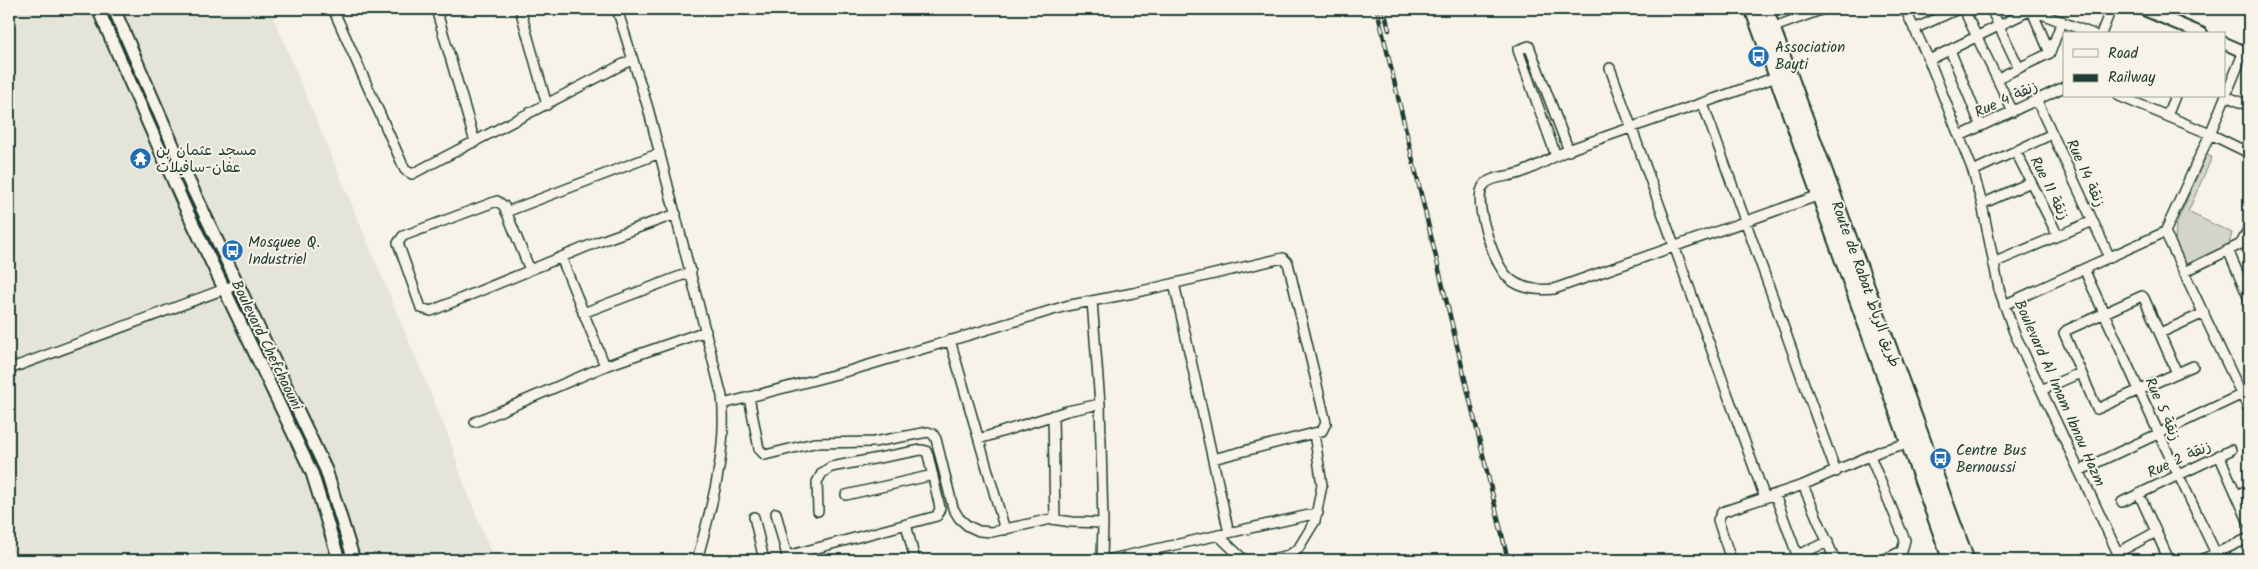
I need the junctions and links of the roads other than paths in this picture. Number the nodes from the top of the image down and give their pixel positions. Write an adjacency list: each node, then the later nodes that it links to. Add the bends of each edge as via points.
1 (98, 9): 80 (street, Boulevard Chefchaouni)
2 (114, 9): 79 (street, Boulevard Chefchaouni, via 182,166)
3 (333, 9): 52 (street, via 405,170 412,174)
4 (436, 9): 52 (street)
5 (520, 9): 43 (street)
6 (617, 9): 28 (street)
7 (1753, 9): 19 (main road, Route de Rabat طريق الرباط)
8 (1765, 9): 19 (main road, Route de Rabat طريق الرباط)
9 (1823, 9): 19 (street)
10 (1905, 9): 18 (street, Boulevard Al Imam Ibnou Hazm)
11 (1991, 9): 17 (street)
12 (2031, 9): 16 (street); 17 (street); 27 (street)
13 (2111, 9): 21 (street)
14 (2143, 9): 15 (street)
15 (2164, 13): 22 (street)
16 (2062, 21): 20 (street); 27 (street)
17 (1998, 25): 23 (street); 31 (street)
18 (1914, 29): 23 (street, via 1958,9 1964,10); 29 (street, Boulevard Al Imam Ibnou Hazm)
19 (1767, 30): 32 (main road, Route de Rabat طريق الرباط); 107 (main road, Route de Rabat طريق الرباط, via 1780,52)
20 (2088, 32)
21 (2102, 32)
22 (2197, 32)
23 (1977, 37): 25 (street); 33 (street)
24 (2226, 44): 26 (street)
25 (1950, 50): 29 (street); 47 (street)
26 (2247, 52): 37 (street)
27 (2050, 54): 31 (street)
28 (631, 60): 43 (street); 55 (street)
29 (1928, 60): 51 (street, Boulevard Al Imam Ibnou Hazm)
30 (1610, 68): 48 (street)
31 (2019, 68): 33 (street)
32 (1776, 77): 42 (street); 60 (main road, Route de Rabat طريق الرباط)
33 (1998, 78): 45 (street)
34 (2063, 87): 41 (street, Rue 4 زنقة)
35 (1546, 92): 36 (street); 36 (street, via 1528,46 1518,50); 53 (street)
36 (1534, 96): 57 (street)
37 (2226, 96): 44 (street)
38 (2124, 98): 46 (street)
39 (2174, 98): 46 (street)
40 (2225, 98): 50 (street)
41 (2037, 100): 45 (street, Rue 4 زنقة); 49 (street, Rue 14 زنقة)
42 (1704, 104): 48 (street); 65 (street)
43 (547, 105): 52 (street)
44 (2249, 106)
45 (2014, 112): 47 (street, Rue 4 زنقة)
46 (2167, 116): 50 (street)
47 (1982, 126): 51 (street, Rue 4 زنقة)
48 (1633, 128): 53 (street); 69 (street)
49 (2052, 134): 54 (street); 64 (street, Rue 14 زنقة)
50 (2210, 134): 56 (street); 67 (street)
51 (1960, 136): 58 (street, Boulevard Al Imam Ibnou Hazm)
52 (475, 142)
53 (1569, 150): 57 (street)
54 (2016, 152): 58 (street); 59 (street, Rue 11 زنقة)
55 (660, 153): 62 (street); 63 (street)
56 (2249, 153)
57 (1556, 156): 69 (street, via 1520,173 1484,184 1481,192 1482,215 1498,264 1514,283 1526,288 1554,289)
58 (1973, 171): 61 (street, Boulevard Al Imam Ibnou Hazm)
59 (2031, 182): 61 (street); 68 (street, Rue 11 زنقة)
60 (1820, 195): 65 (street); 107 (main road, Route de Rabat طريق الرباط)
61 (1982, 204): 73 (street, Boulevard Al Imam Ibnou Hazm)
62 (506, 212): 75 (street); 75 (street, via 502,204 494,200 400,238 398,246 421,308 432,310)
63 (676, 214): 71 (street); 76 (street)
64 (2093, 221): 68 (street); 72 (street, Rue 14 زنقة)
65 (1747, 222): 69 (street); 113 (street)
66 (2249, 228): 70 (street, via 2242,242)
67 (2165, 232): 72 (street); 77 (street)
68 (2058, 236): 73 (street)
69 (1675, 248): 122 (street)
70 (2228, 250): 77 (street); 81 (street)
71 (561, 257): 75 (street); 84 (street)
72 (2110, 258): 74 (street)
73 (1993, 263): 83 (street, Boulevard Al Imam Ibnou Hazm)
74 (2084, 269): 83 (street); 85 (street, Rue 5 زنقة)
75 (530, 270)
76 (691, 272): 84 (street); 87 (street)
77 (2184, 272): 86 (street)
78 (1174, 283): 82 (street); 104 (street, via 1281,258 1287,261 1326,423 1324,430); 111 (street)
79 (238, 284): 80 (street); 144 (street, Boulevard Chefchaouni, via 326,470)
80 (224, 290): 92 (street); 143 (street, Boulevard Chefchaouni, via 312,473)
81 (2249, 299)
82 (1092, 301): 89 (street); 100 (street)
83 (2004, 305): 95 (street, Boulevard Al Imam Ibnou Hazm)
84 (583, 313): 90 (street)
85 (2104, 313): 88 (street, via 2142,296); 93 (street, via 2064,333); 96 (street, Rue 5 زنقة)
86 (2204, 313): 88 (street); 97 (street)
87 (706, 331): 90 (street); 99 (street)
88 (2160, 333): 94 (street)
89 (950, 340): 98 (street); 106 (street)
90 (605, 366): 103 (street)
91 (2194, 366): 94 (street)
92 (9, 369)
93 (2080, 373): 95 (street); 96 (street, via 2097,409)
94 (2177, 373): 96 (street)
95 (2041, 390): 112 (street, Boulevard Al Imam Ibnou Hazm)
96 (2140, 391): 105 (street, Rue 5 زنقة)
97 (2246, 393): 101 (street); 105 (street)
98 (749, 397): 99 (street); 132 (street, via 759,449 765,455 814,443 874,442 930,433 936,439 953,508 959,518 980,531)
99 (723, 404): 145 (street, via 722,451)
100 (1100, 404): 102 (street); 131 (street)
101 (2249, 410)
102 (1052, 415): 106 (street); 128 (street)
103 (474, 422)
104 (1314, 433): 111 (street); 126 (street, via 1322,485)
105 (2159, 434): 112 (street); 115 (street, Rue 5 زنقة)
106 (979, 438): 132 (street)
107 (1916, 441): 110 (street); 156 (main road, Route de Rabat طريق الرباط); 157 (main road, Route de Rabat طريق الرباط)
108 (2231, 450): 109 (street, Rue 2 زنقة)
109 (2220, 455): 115 (street, Rue 2 زنقة); 121 (street)
110 (1870, 456): 113 (street); 155 (street, via 1905,540 1902,551)
111 (1213, 459): 134 (street)
112 (2079, 471): 139 (street, Boulevard Al Imam Ibnou Hazm)
113 (1836, 472): 116 (street)
114 (933, 475): 119 (street); 124 (street, via 928,455 921,450 831,467 817,482); 130 (street, via 939,514)
115 (2178, 475): 118 (street, Rue 2 زنقة); 140 (street, Rue 5 زنقة)
116 (1803, 485): 120 (street); 137 (street)
117 (2249, 489): 121 (street)
118 (2139, 494): 123 (street, Rue 2 زنقة); 133 (street, Rue 2 زنقة)
119 (846, 495)
120 (1775, 495): 122 (street); 142 (street)
121 (2237, 495): 129 (street)
122 (1765, 498): 153 (street, via 1718,516)
123 (2122, 502)
124 (818, 511)
125 (776, 513): 141 (street)
126 (1318, 513): 134 (street); 152 (street, via 1298,549 1289,555)
127 (754, 517): 146 (street)
128 (1055, 519): 131 (street); 132 (street)
129 (2249, 522)
130 (906, 524): 141 (street); 147 (street)
131 (1103, 524): 148 (street)
132 (1005, 530)
133 (2156, 532): 139 (street); 158 (street, Rue 2 زنقة)
134 (1229, 533): 135 (street)
135 (1218, 535): 138 (street); 151 (street)
136 (2249, 538): 140 (street)
137 (1828, 542): 142 (street); 154 (street)
138 (1148, 551): 149 (street); 150 (street)
139 (2119, 557)
140 (2217, 557): 159 (street)
141 (788, 558)
142 (1798, 558)
143 (339, 560)
144 (354, 560)
145 (697, 560)
146 (764, 560)
147 (914, 560)
148 (1102, 560)
149 (1107, 560)
150 (1153, 560)
151 (1244, 560)
152 (1266, 560)
153 (1731, 560)
154 (1835, 560)
155 (1883, 560)
156 (1951, 560)
157 (1966, 560)
158 (2170, 560)
159 (2201, 560)

